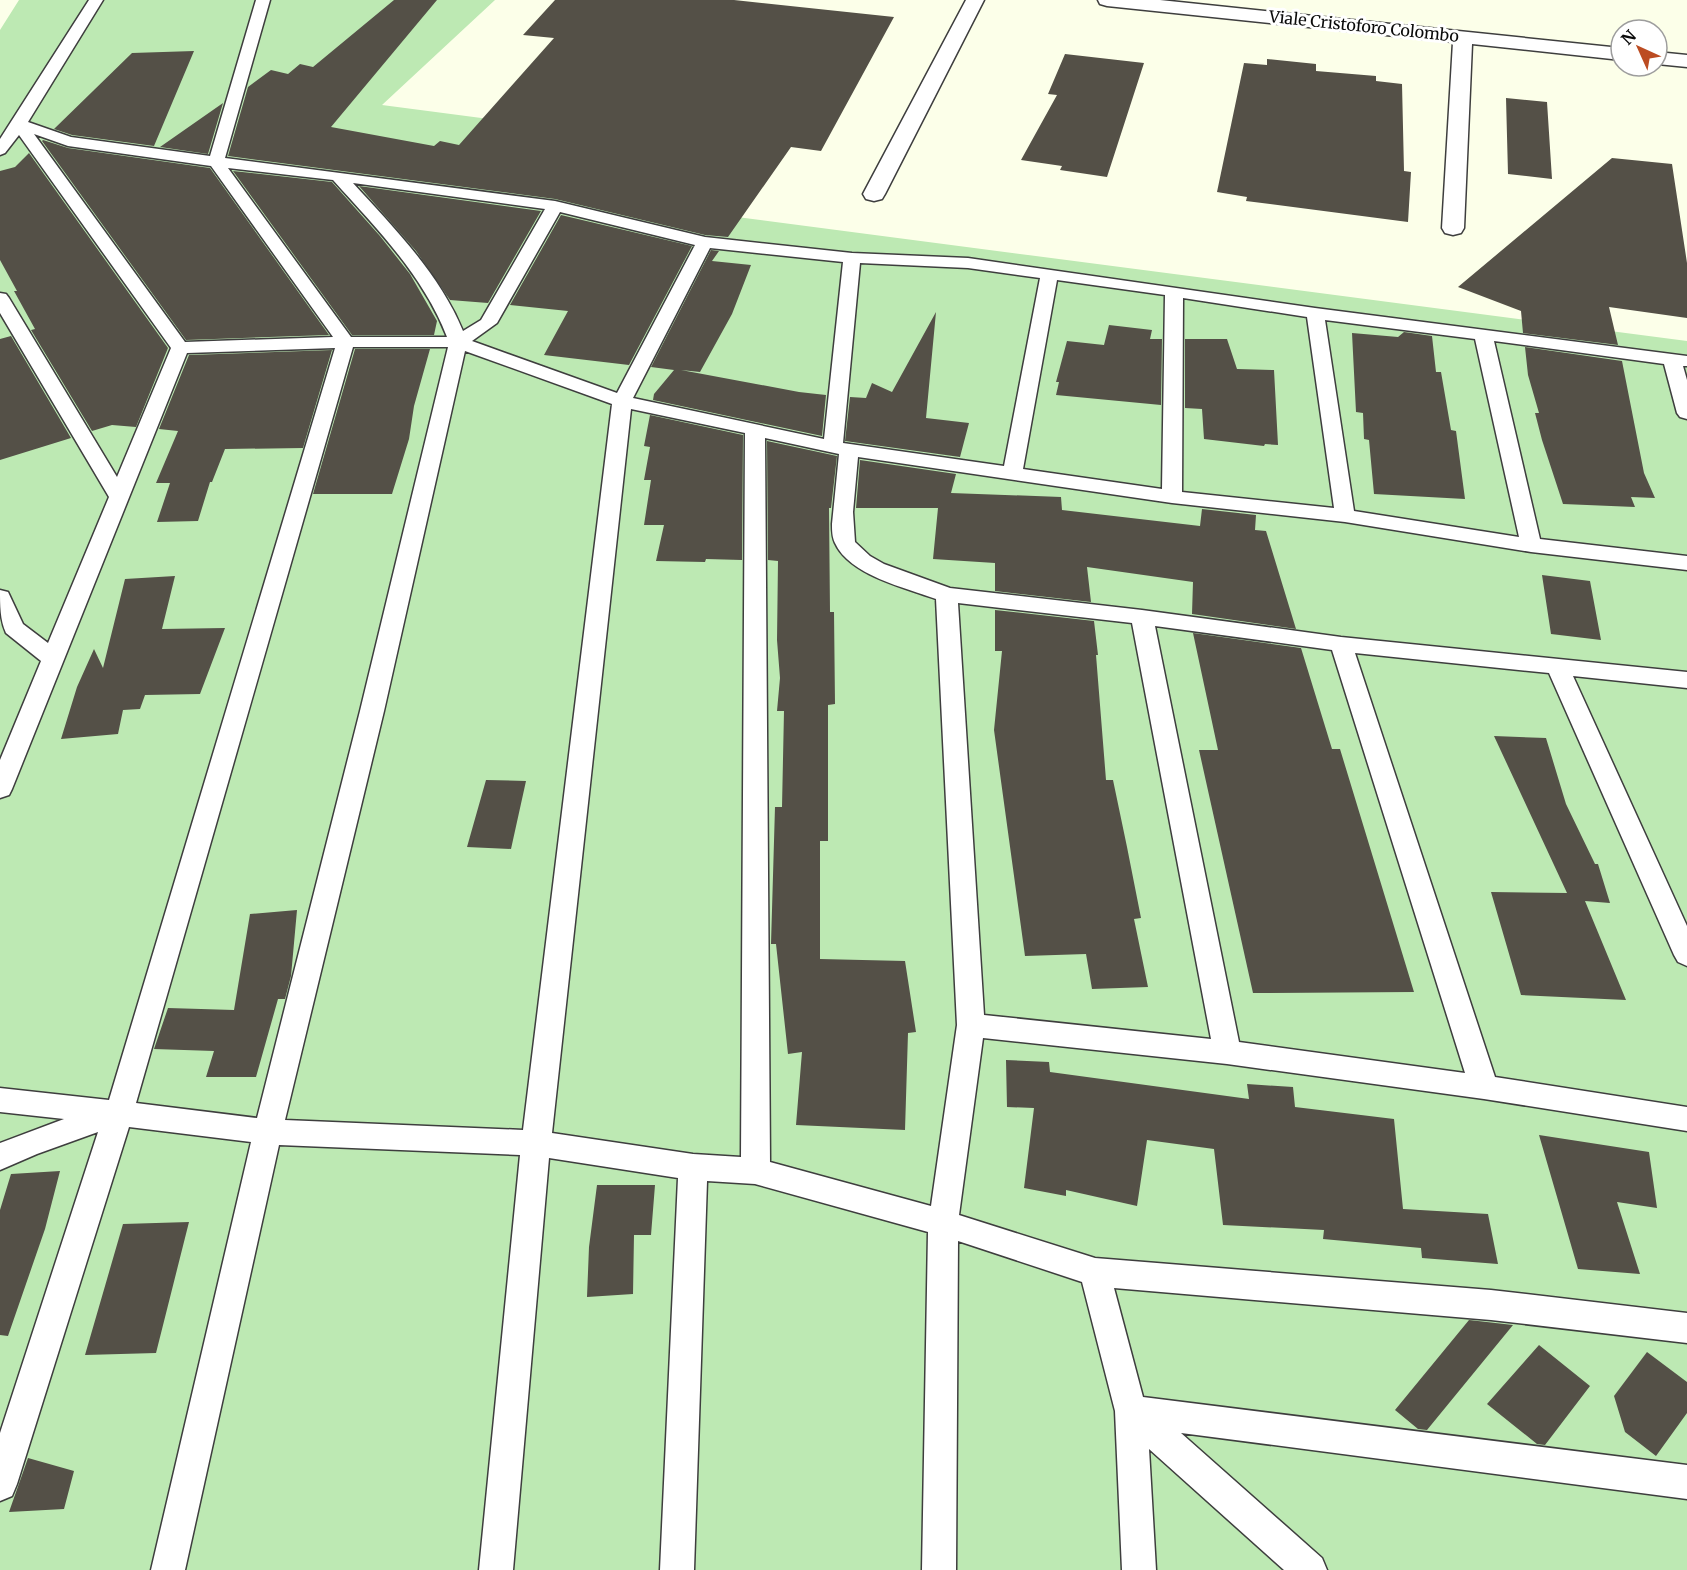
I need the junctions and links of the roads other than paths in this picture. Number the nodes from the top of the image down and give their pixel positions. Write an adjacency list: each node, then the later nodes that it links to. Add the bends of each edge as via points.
1 (96, 0): 9 (lane)
2 (262, 0): 11 (lane)
3 (975, 0): 13 (street)
4 (1107, 0): 5 (street, Viale Cristoforo Colombo)
5 (1463, 37): 6 (street, Viale Cristoforo Colombo); 15 (street)
6 (1609, 53)
7 (1669, 60): 8 (street)
8 (1687, 62)
9 (19, 124): 10 (lane); 11 (lane, via 68,141); 25 (lane)
10 (0, 150)
11 (216, 162): 12 (lane); 23 (lane)
12 (338, 176): 14 (lane); 24 (lane, via 418,265 448,313)
13 (874, 194)
14 (555, 206): 16 (lane); 24 (lane, via 488,323)
15 (1453, 228)
16 (705, 242): 17 (lane); 27 (lane)
17 (852, 258): 18 (lane, via 968,263); 30 (lane)
18 (1050, 273): 19 (lane); 31 (lane)
19 (1174, 291): 21 (lane); 33 (lane)
20 (0, 298): 32 (lane)
21 (1315, 313): 22 (lane); 34 (lane)
22 (1484, 335): 26 (lane); 35 (lane)
23 (346, 342): 24 (lane); 25 (lane); 50 (lane)
24 (458, 342): 27 (lane); 52 (lane)
25 (180, 348): 32 (lane)
26 (1679, 360): 28 (lane)
27 (622, 401): 29 (lane); 53 (lane)
28 (1687, 413)
29 (755, 430): 30 (lane); 56 (lane)
30 (841, 449): 31 (lane); 37 (lane, via 845,542 864,563)
31 (1012, 474): 33 (lane)
32 (119, 497): 41 (lane)
33 (1172, 497): 34 (lane)
34 (1345, 516): 35 (lane)
35 (1531, 545): 36 (lane)
36 (1687, 563)
37 (947, 595): 39 (lane); 46 (lane)
38 (0, 597): 41 (lane, via 14,628)
39 (1142, 617): 40 (lane); 47 (lane)
40 (1341, 645): 42 (lane); 48 (lane)
41 (54, 659): 44 (lane)
42 (1558, 668): 43 (lane); 45 (lane)
43 (1687, 680)
44 (0, 789)
45 (1687, 955)
46 (970, 1025): 47 (lane); 57 (lane)
47 (1227, 1052): 48 (lane)
48 (1484, 1087): 51 (lane)
49 (0, 1100): 50 (lane)
50 (119, 1113): 52 (lane); 54 (lane); 62 (lane)
51 (1687, 1119)
52 (268, 1132): 53 (lane); 63 (lane)
53 (536, 1143): 55 (lane); 64 (lane)
54 (0, 1157)
55 (693, 1167): 56 (lane); 65 (lane)
56 (755, 1171): 57 (lane)
57 (943, 1223): 58 (lane); 66 (lane)
58 (1095, 1272): 59 (lane, via 1491,1305); 60 (lane)
59 (1687, 1328)
60 (1131, 1411): 61 (lane); 67 (lane); 68 (lane)
61 (1687, 1482)
62 (0, 1484)
63 (168, 1570)
64 (496, 1570)
65 (677, 1570)
66 (939, 1570)
67 (1139, 1570)
68 (1310, 1570)

